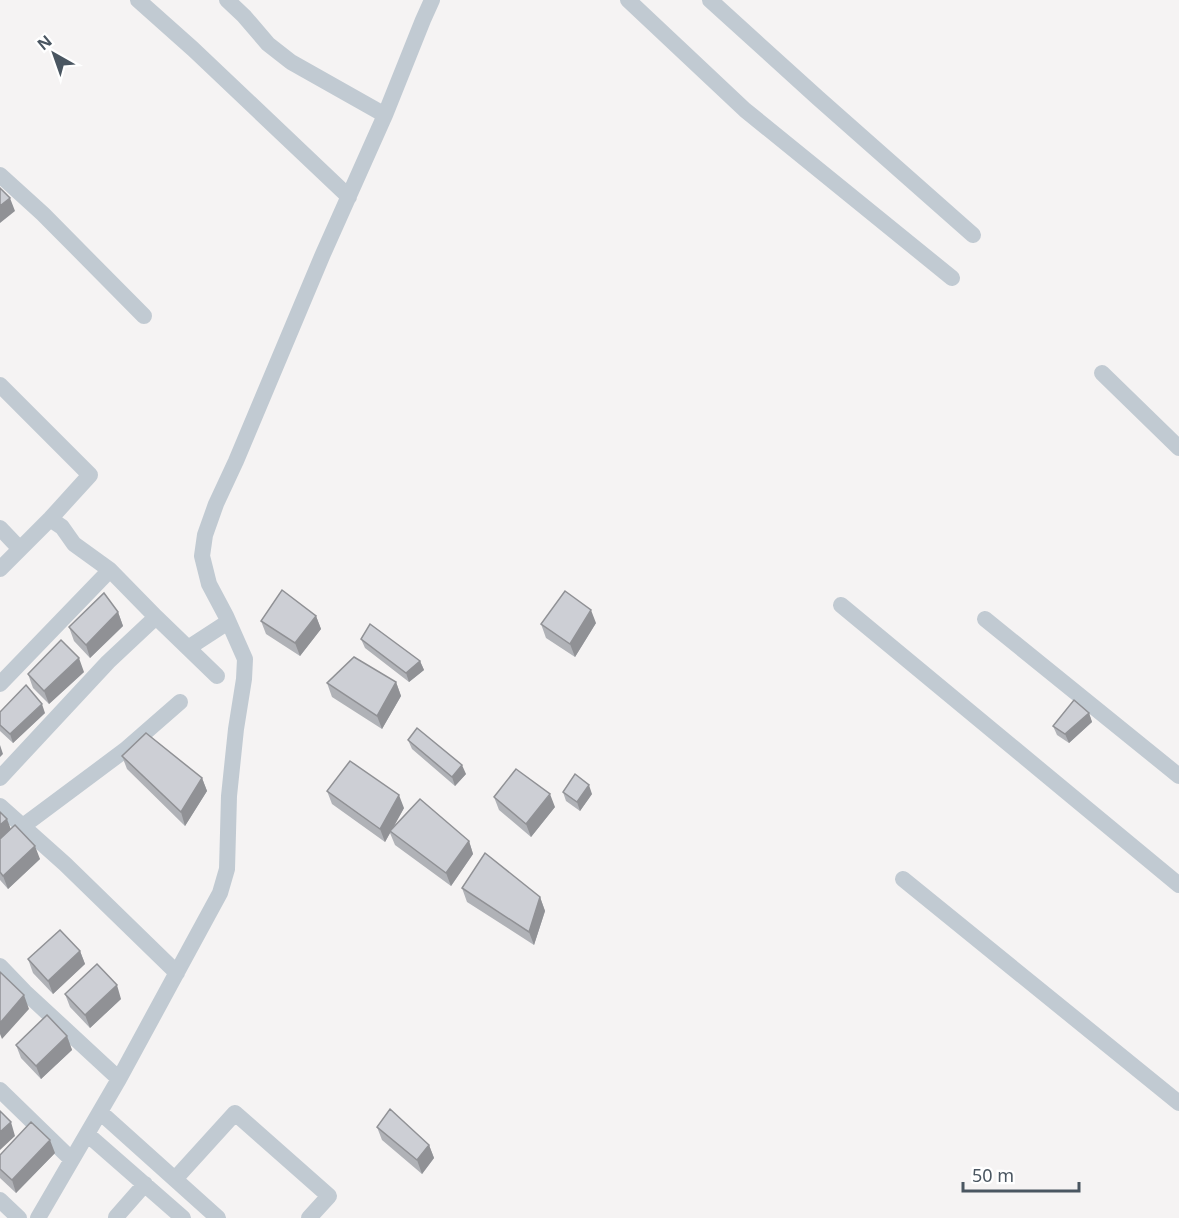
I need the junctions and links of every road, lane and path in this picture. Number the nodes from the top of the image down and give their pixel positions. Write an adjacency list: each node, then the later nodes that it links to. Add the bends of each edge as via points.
1 (138, 0): 8 (street)
2 (227, 0): 6 (street, via 268,44 291,62)
3 (432, 0): 6 (street)
4 (628, 0): 10 (street, via 745,110)
5 (710, 0): 9 (street)
6 (385, 115): 8 (street)
7 (0, 175): 11 (street)
8 (349, 197): 23 (street, via 205,535 202,556 209,584)
9 (973, 235)
10 (952, 278)
11 (144, 316)
12 (1102, 373): 14 (street)
13 (0, 385): 15 (street, via 90,476)
14 (1179, 448)
15 (50, 519): 17 (street); 19 (street, via 74,544)
16 (0, 528): 17 (street)
17 (20, 549): 18 (street)
18 (0, 568)
19 (110, 570): 21 (street); 26 (street)
20 (841, 605): 33 (street)
21 (156, 617): 24 (street); 29 (street, via 108,662)
22 (985, 619): 28 (street)
23 (228, 622): 24 (street); 35 (street, via 245,659 229,796 227,869 220,893)
24 (188, 648): 25 (street)
25 (217, 676)
26 (0, 684)
27 (180, 702): 31 (street, via 125,750)
28 (1179, 776)
29 (0, 778)
30 (0, 806): 31 (street)
31 (23, 826): 35 (street)
32 (903, 879): 38 (street)
33 (1179, 885)
34 (0, 966): 36 (street)
35 (177, 973): 36 (street)
36 (119, 1079): 39 (street)
37 (0, 1090): 41 (street)
38 (1179, 1103)
39 (100, 1113): 40 (street); 42 (street)
40 (87, 1134): 41 (street); 43 (street)
41 (71, 1159): 46 (street)
42 (175, 1179): 49 (street); 50 (street, via 235,1113 328,1196)
43 (145, 1184): 47 (street); 48 (street)
44 (0, 1200): 45 (street)
45 (19, 1218)
46 (38, 1218)
47 (117, 1218)
48 (183, 1218)
49 (218, 1218)
50 (309, 1218)

